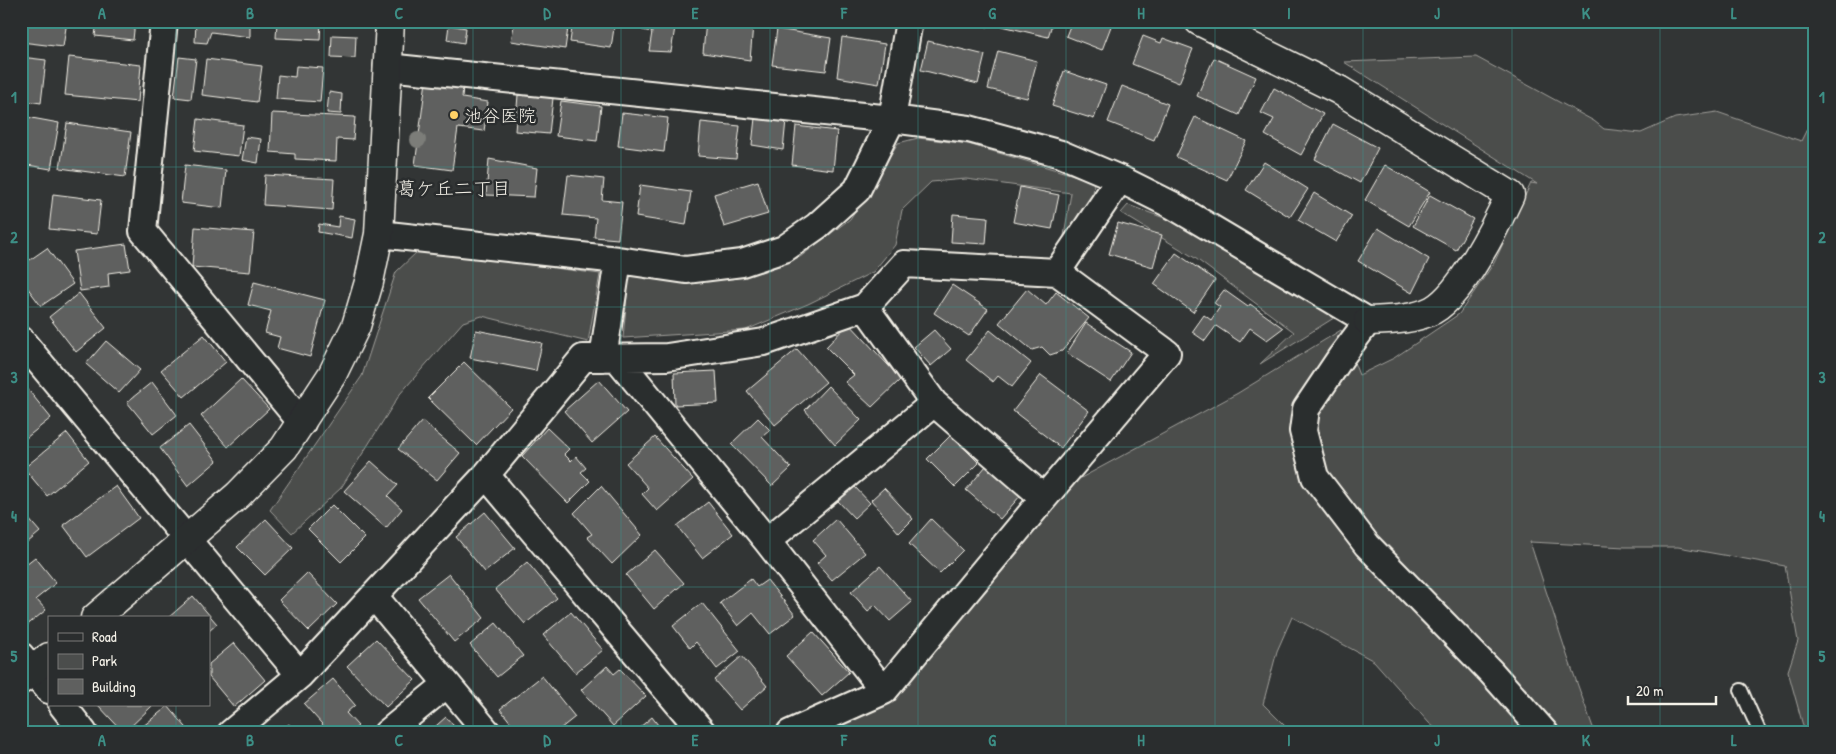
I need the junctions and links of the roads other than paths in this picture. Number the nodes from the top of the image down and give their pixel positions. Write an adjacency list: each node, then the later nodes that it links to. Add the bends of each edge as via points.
1 (164, 21): 16 (street, via 143,231)
2 (390, 21): 5 (street)
3 (909, 21): 6 (street)
4 (1199, 21): 12 (street, via 1339,90 1510,195 1492,233 1456,289 1434,309 1402,320)
5 (387, 68): 6 (street); 8 (street)
6 (892, 119): 7 (street, via 969,129 1061,154); 9 (street, via 857,190 817,226 784,249 742,263 686,270)
7 (1120, 179): 10 (street); 12 (street, via 1172,204)
8 (379, 234): 9 (street); 16 (street, via 356,326 332,375)
9 (618, 260): 14 (street)
10 (1057, 272): 11 (street, via 904,264); 18 (street, via 1167,353)
11 (865, 307): 14 (street, via 764,342 667,357); 15 (street)
12 (1368, 321): 34 (street, via 1306,409 1303,431 1315,477 1367,545 1491,672)
13 (21, 340): 19 (street)
14 (610, 358): 17 (street, via 583,358); 20 (street)
15 (934, 403): 18 (street); 20 (street)
16 (302, 423): 19 (street, via 284,448)
17 (486, 475): 21 (street); 32 (street)
18 (1044, 498): 26 (street)
19 (188, 540): 22 (street); 23 (street)
20 (767, 541): 26 (street)
21 (374, 596): 23 (street); 24 (street)
22 (97, 616)
23 (300, 675): 29 (street)
24 (447, 684): 30 (street); 31 (street)
25 (1741, 690): 35 (lane)
26 (884, 691): 33 (street)
27 (63, 706): 28 (street)
28 (84, 733)
29 (232, 733)
30 (386, 733)
31 (488, 733)
32 (703, 733)
33 (790, 733)
34 (1545, 733)
35 (1760, 733)

